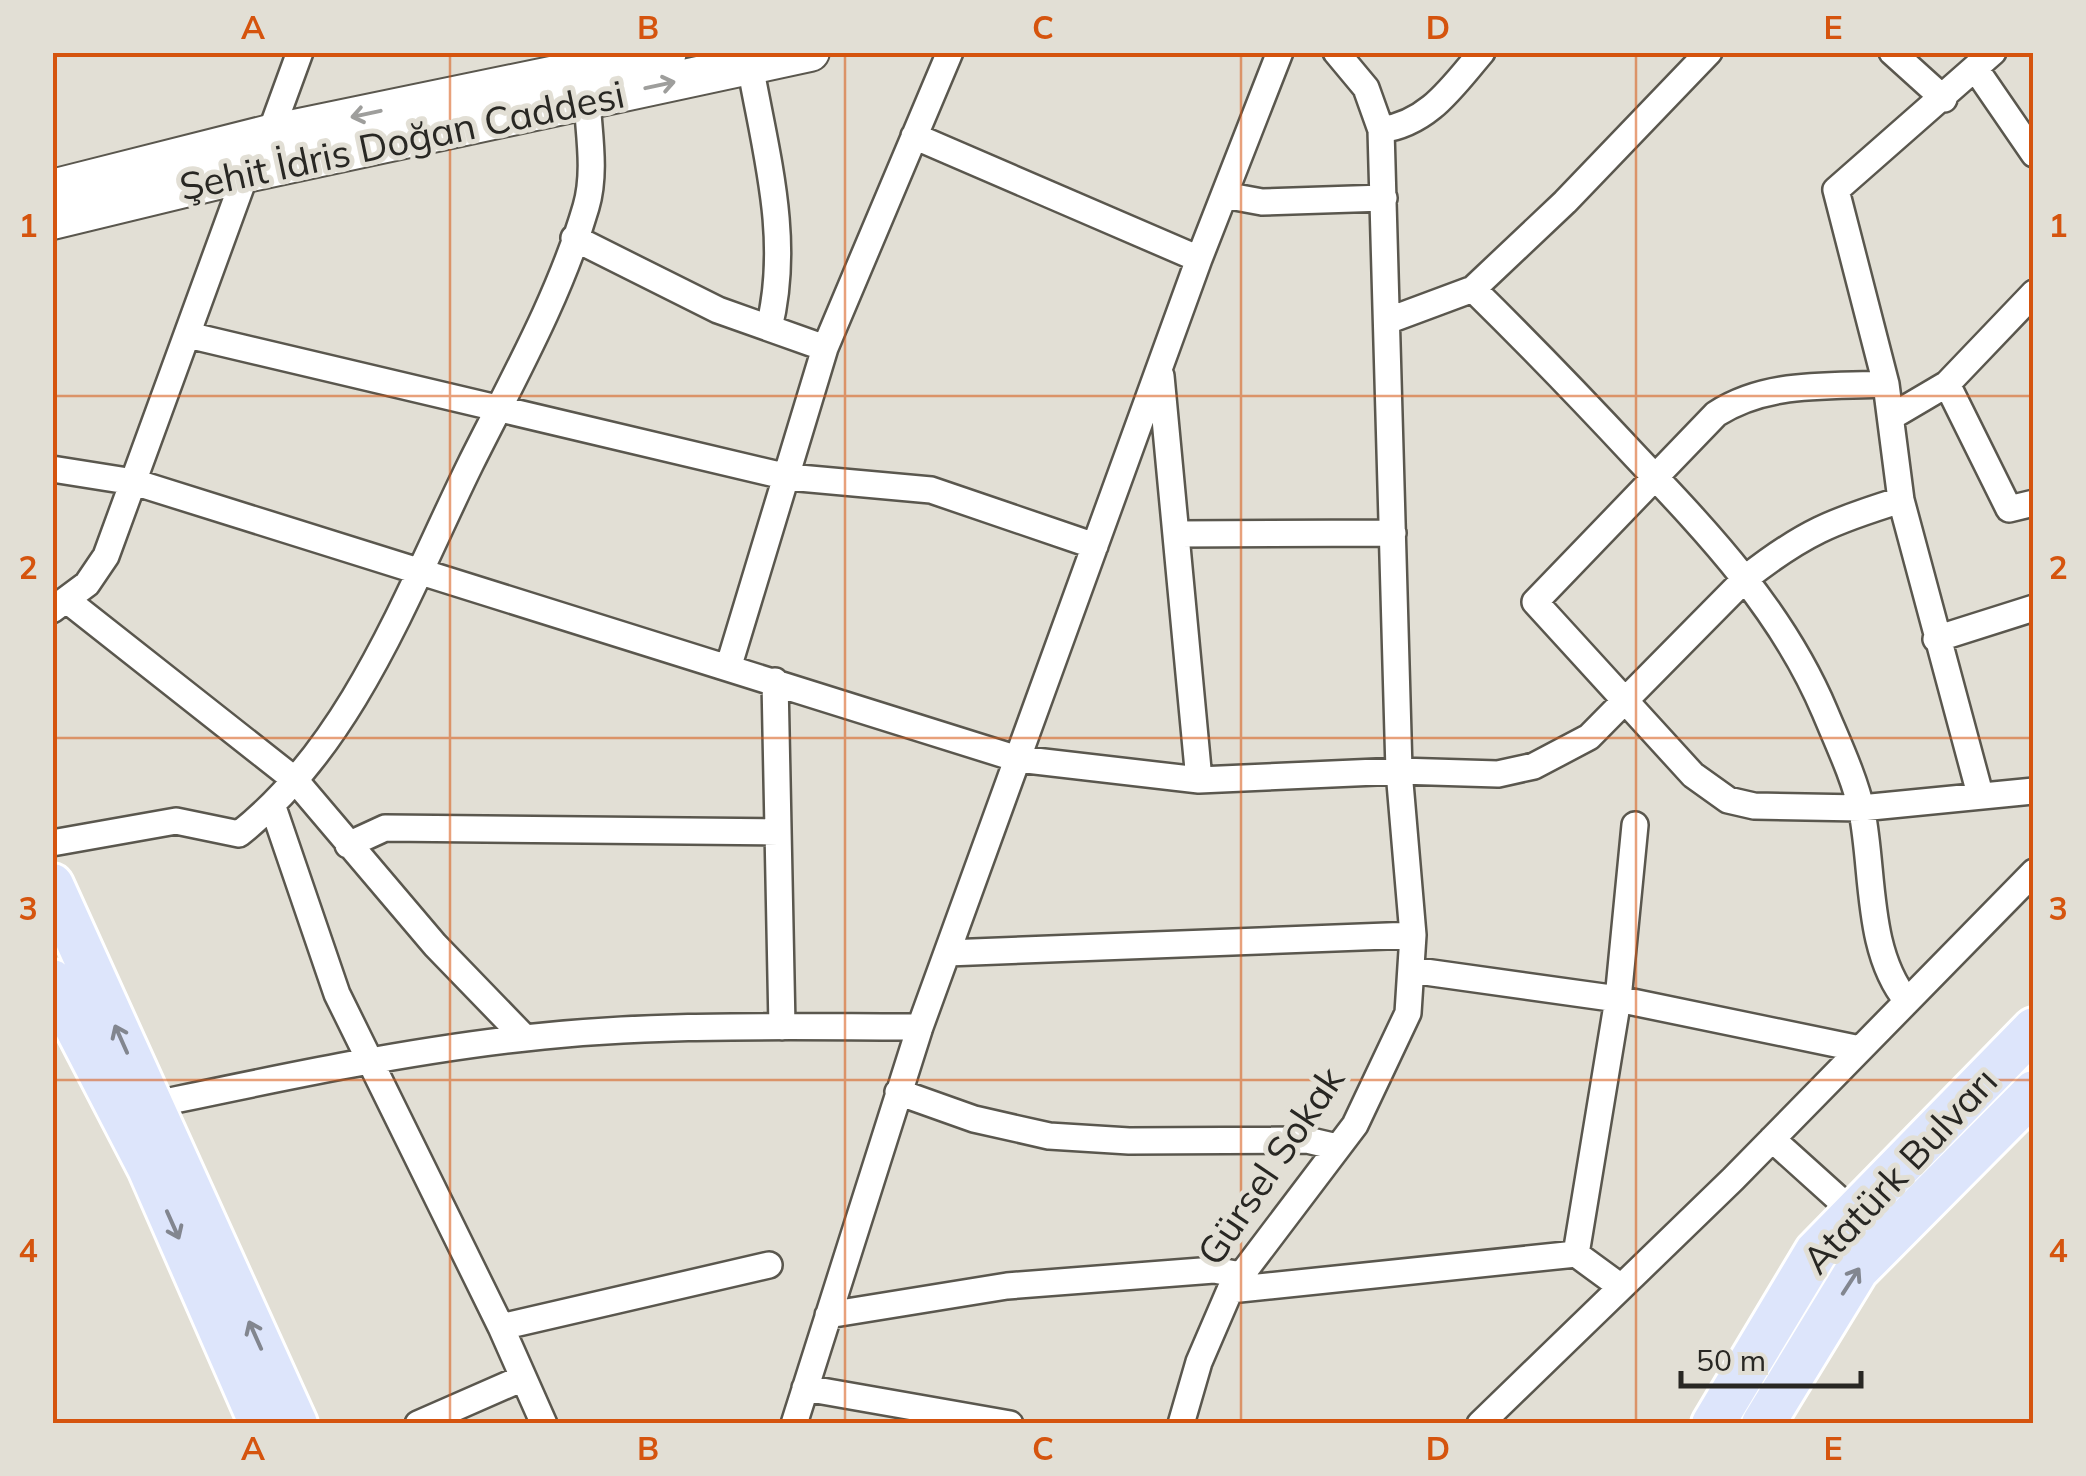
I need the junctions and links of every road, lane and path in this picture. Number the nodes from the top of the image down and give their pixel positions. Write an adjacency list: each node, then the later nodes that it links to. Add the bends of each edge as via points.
1 (300, 52): 15 (street)
2 (810, 52): 11 (main road, Şehit İdris Doğan Caddesi)
3 (950, 52): 16 (street)
4 (1280, 52): 20 (street)
5 (1336, 52): 14 (street, Gürsel Sokak, via 1366,88)
6 (1482, 52): 14 (street, via 1429,112)
7 (1709, 52): 25 (street)
8 (1892, 52): 13 (street)
9 (656, 54): 15 (main road, Şehit İdris Doğan Caddesi, one-way to 15)
10 (1985, 62): 13 (street); 17 (street)
11 (750, 66): 12 (main road, Şehit İdris Doğan Caddesi, one-way to 11); 28 (street, via 779,225 779,280)
12 (587, 100): 18 (main road, Şehit İdris Doğan Caddesi); 23 (street, via 590,179)
13 (1944, 100): 32 (street, via 1836,190)
14 (1381, 130): 21 (street, Gürsel Sokak)
15 (270, 134): 18 (street); 19 (main road, Şehit İdris Doğan Caddesi)
16 (914, 136): 24 (street); 30 (street)
17 (2034, 154)
18 (246, 172): 22 (main road, Şehit İdris Doğan Caddesi); 29 (street)
19 (52, 189)
20 (1224, 195): 21 (street, via 1262,202); 24 (street)
21 (1384, 198): 27 (street, Gürsel Sokak)
22 (52, 220)
23 (574, 238): 28 (street, via 718,310); 34 (street)
24 (1198, 259): 31 (street)
25 (1473, 288): 27 (street); 38 (street)
26 (2034, 293): 33 (street)
27 (1387, 321): 43 (street, Gürsel Sokak)
28 (769, 328): 30 (street)
29 (188, 335): 34 (street); 39 (street)
30 (825, 348): 37 (street)
31 (1160, 371): 42 (street); 44 (street)
32 (1886, 384): 35 (street); 38 (street, via 1786,389 1737,401)
33 (1948, 384): 35 (street); 41 (street, via 2009,510)
34 (498, 409): 37 (street); 45 (street)
35 (1891, 417): 40 (street)
36 (52, 469): 39 (street)
37 (788, 477): 44 (street, via 931,490); 50 (street)
38 (1655, 477): 46 (street); 52 (street, via 1535,602)
39 (134, 482): 45 (street); 47 (street, via 106,556)
40 (1901, 500): 46 (street, via 1806,533); 49 (street)
41 (2034, 503)
42 (1178, 534): 43 (street); 56 (street)
43 (1393, 534): 54 (street, Gürsel Sokak)
44 (1095, 546): 53 (street)
45 (418, 570): 50 (street); 55 (street, via 362,687)
46 (1746, 578): 52 (street); 60 (street, via 1802,663)
47 (60, 605): 55 (street)
48 (2034, 608): 49 (street)
49 (1936, 639): 58 (street)
50 (730, 665): 51 (street)
51 (775, 680): 53 (street); 62 (street)
52 (1626, 702): 54 (street, via 1589,737 1534,766 1498,774); 60 (street, via 1693,775 1728,800)
53 (1018, 759): 56 (street); 68 (street)
54 (1399, 770): 56 (street); 67 (street, Gürsel Sokak)
55 (295, 780): 59 (street); 64 (street)
56 (1199, 780)
57 (2034, 790): 58 (street)
58 (1980, 794): 60 (street)
59 (272, 807): 63 (street, via 239,834 176,821); 78 (street, via 337,994)
60 (1861, 808): 72 (street, via 1883,956)
61 (1635, 825): 71 (street)
62 (778, 832): 64 (street, via 385,828); 73 (street)
63 (52, 844)
64 (348, 845): 76 (street)
65 (2034, 872): 72 (street)
66 (52, 885): 81 (main road, one-way to 66)
67 (1413, 934): 68 (street); 69 (street, Gürsel Sokak)
68 (947, 953): 74 (street)
69 (1411, 970): 71 (street); 83 (street, Gürsel Sokak, via 1408,1012 1355,1125)
70 (52, 981): 94 (main road, one-way to 94, via 148,1168)
71 (1618, 999): 77 (street); 85 (street)
72 (1907, 1001): 77 (street)
73 (782, 1026): 74 (street); 76 (street)
74 (920, 1027): 79 (street)
75 (2034, 1029): 84 (main road, Atatürk Bulvarı)
76 (525, 1038): 78 (street)
77 (1860, 1049): 82 (street)
78 (370, 1060): 81 (street); 90 (street)
79 (898, 1092): 83 (street, via 974,1120 1049,1136); 89 (street)
80 (2034, 1092): 103 (main road, Atatürk Bulvarı, one-way to 80, via 1857,1270)
81 (151, 1105): 95 (main road, one-way to 81)
82 (1772, 1139): 84 (street); 88 (street)
83 (1338, 1146): 87 (street, Gürsel Sokak)
84 (1853, 1212): 102 (main road, Atatürk Bulvarı, via 1816,1252)
85 (1576, 1254): 87 (street); 88 (street)
86 (768, 1265): 90 (street)
87 (1236, 1283): 89 (street, via 1214,1270 1046,1282); 100 (street, Gürsel Sokak, via 1199,1362)
88 (1621, 1287): 101 (street)
89 (828, 1315): 92 (street)
90 (501, 1328): 91 (street)
91 (524, 1378): 96 (street); 97 (street)
92 (805, 1388): 93 (street); 98 (street)
93 (974, 1421): 99 (street)
94 (260, 1424)
95 (296, 1424)
96 (418, 1424)
97 (544, 1424)
98 (794, 1424)
99 (1010, 1424)
100 (1181, 1424)
101 (1480, 1424)
102 (1712, 1424)
103 (1763, 1424)

